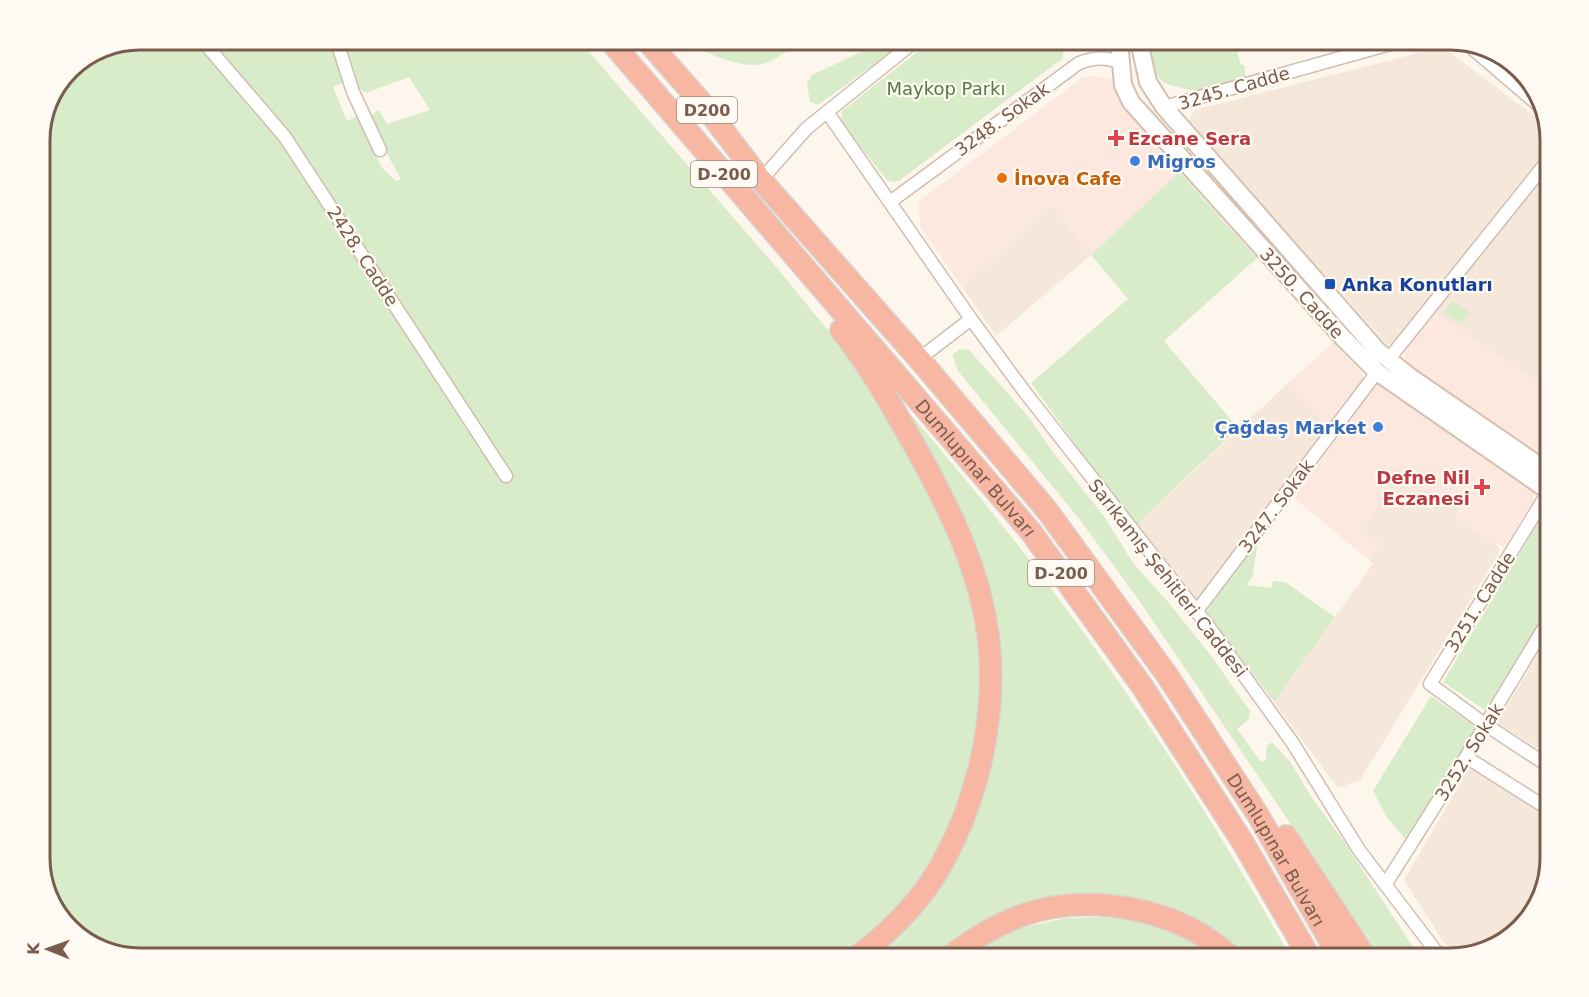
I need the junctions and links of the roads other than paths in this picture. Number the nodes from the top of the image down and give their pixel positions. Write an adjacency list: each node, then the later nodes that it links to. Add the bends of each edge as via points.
1 (210, 50): 28 (street, 2428. Cadde, via 285,137)
2 (340, 50): 19 (street, via 353,92)
3 (608, 50): 18 (highway)
4 (618, 50): 18 (highway, Dumlupınar Bulvarı / D200)
5 (654, 50): 16 (highway, Dumlupınar Bulvarı / D200)
6 (674, 50): 16 (highway, via 693,75)
7 (904, 50): 17 (street)
8 (1120, 50): 13 (street, 3250. Cadde)
9 (1140, 50): 12 (street, 3250. Cadde)
10 (1369, 50): 15 (street, 3245. Cadde)
11 (1480, 55): 14 (street)
12 (1142, 62): 13 (street); 15 (street, 3250. Cadde, via 1148,82)
13 (1121, 63): 22 (street, 3248. Sokak, via 1109,58 1079,63); 26 (street, 3250. Cadde, via 1131,102 1330,325)
14 (1528, 96)
15 (1164, 107): 26 (street, 3250. Cadde, via 1370,342)
16 (706, 108): 21 (highway, Dumlupınar Bulvarı / D200)
17 (827, 112): 21 (street, via 807,128); 22 (street, Sarıkamış Şehitleri Caddesi)
18 (683, 125): 23 (highway, Dumlupınar Bulvarı / D-200)
19 (380, 150)
20 (1539, 172): 26 (street, 3247. Sokak)
21 (761, 180): 25 (highway, Dumlupınar Bulvarı / D-200)
22 (890, 202): 24 (street, Sarıkamış Şehitleri Caddesi)
23 (765, 222): 39 (highway, via 806,287 852,344 926,467 974,573 989,643 989,713 965,814 927,886 897,922); 42 (highway, Dumlupınar Bulvarı / D-200, via 1031,532 1142,686 1242,841)
24 (971, 319): 25 (street); 31 (street, Sarıkamış Şehitleri Caddesi)
25 (919, 359): 33 (highway, Dumlupınar Bulvarı / D-200, via 1046,509)
26 (1383, 366): 27 (street, 3250. Cadde); 29 (street, 3250. Cadde); 31 (street, 3247. Sokak)
27 (1539, 466)
28 (506, 476)
29 (1539, 482)
30 (1540, 507): 34 (street, 3251. Cadde, via 1430,684)
31 (1196, 612): 38 (street, Sarıkamış Şehitleri Caddesi, via 1292,742)
32 (1540, 635): 34 (street, 3252. Sokak)
33 (1167, 675): 43 (highway, Dumlupınar Bulvarı / D-200, via 1258,815); 44 (highway, via 1218,729)
34 (1486, 725): 35 (street, 3252. Sokak); 36 (street)
35 (1466, 757): 37 (street); 38 (street, 3252. Sokak)
36 (1540, 760)
37 (1540, 804)
38 (1385, 885): 45 (street, Sarıkamış Şehitleri Caddesi)
39 (867, 948)
40 (962, 948): 41 (highway, via 1021,916 1071,906 1136,910 1208,938)
41 (1220, 948)
42 (1304, 948)
43 (1334, 948)
44 (1360, 948)
45 (1433, 948)

